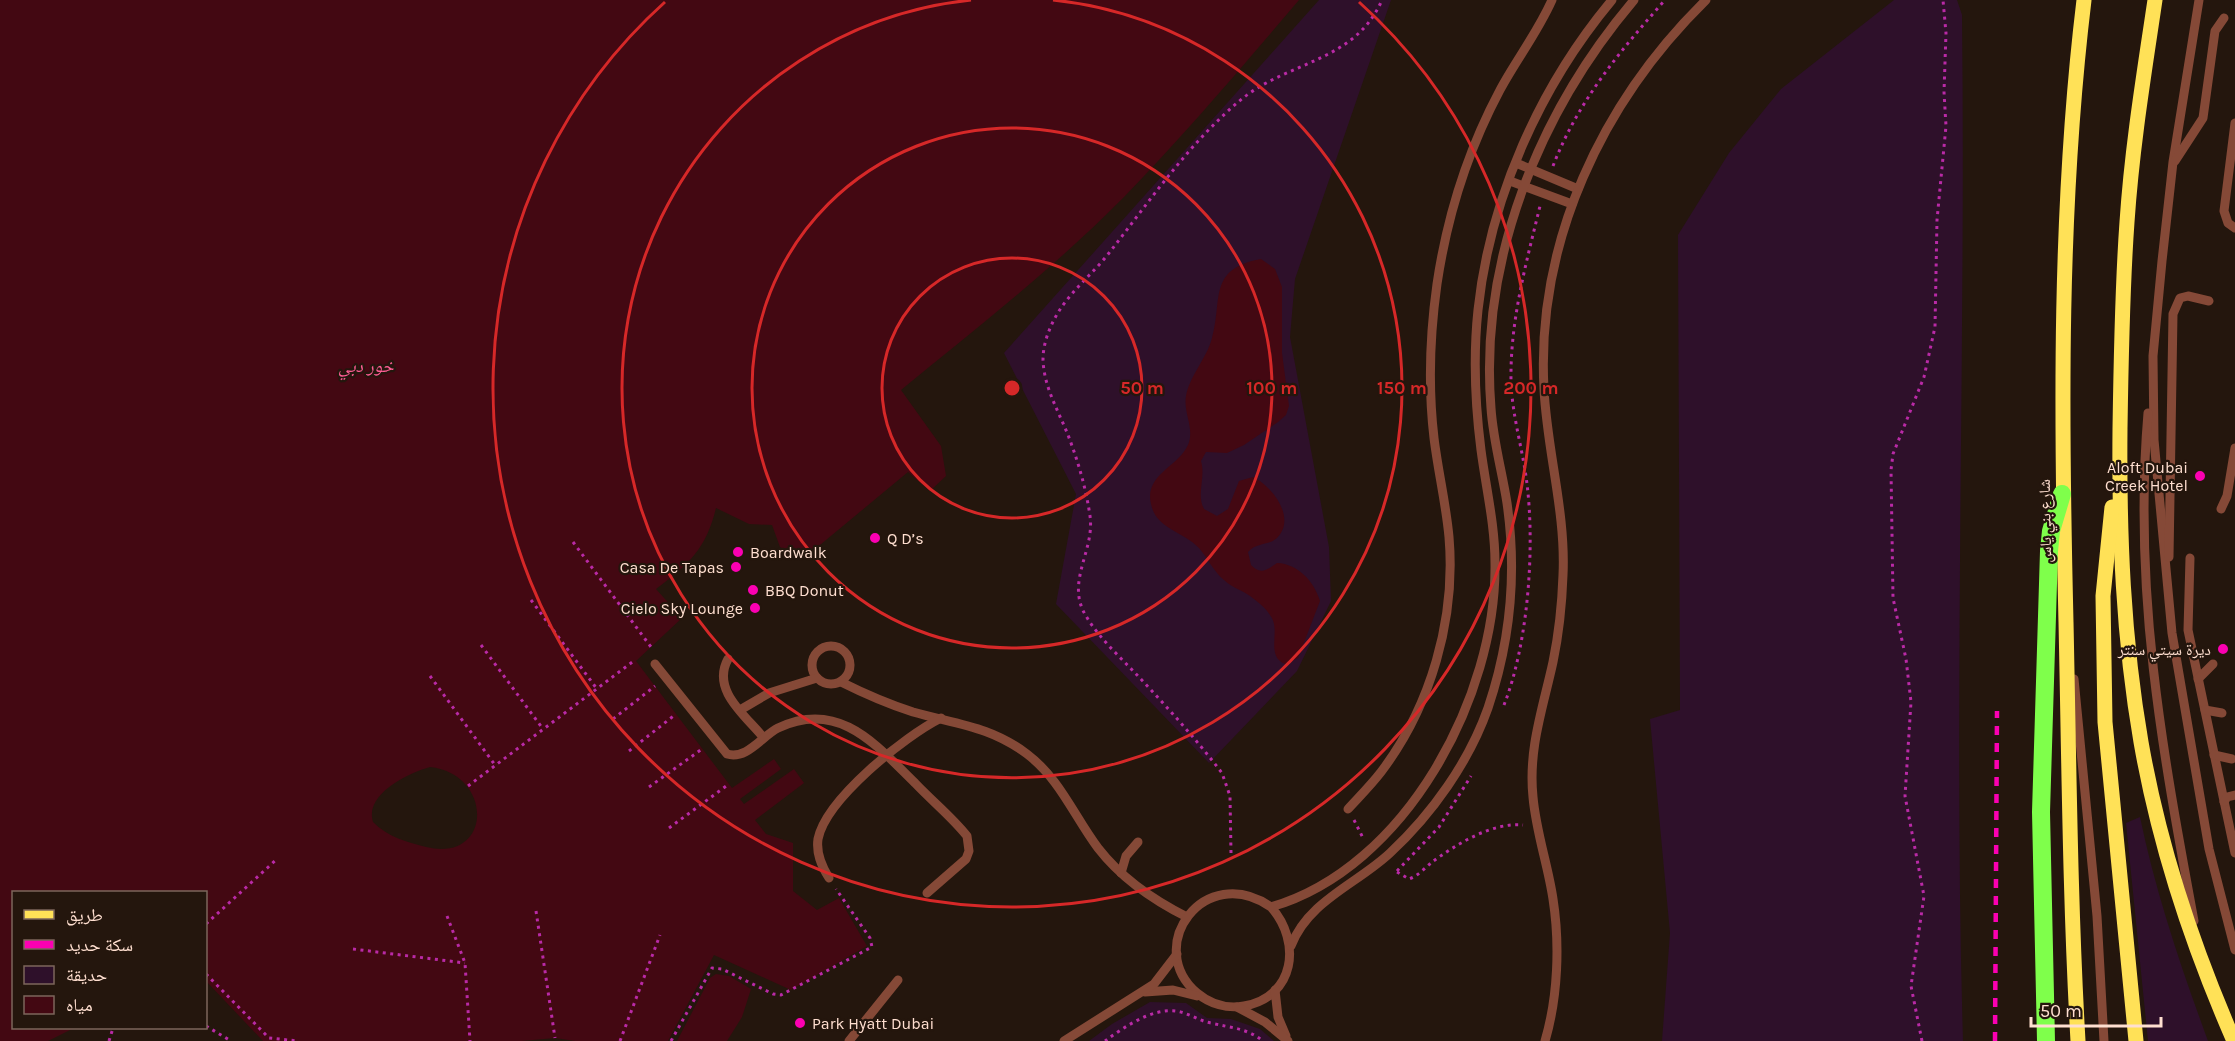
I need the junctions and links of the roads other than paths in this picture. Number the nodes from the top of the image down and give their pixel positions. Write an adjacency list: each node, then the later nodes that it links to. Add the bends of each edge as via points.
1 (1552, 0): 45 (lane, via 1499,91 1478,137 1460,185 1437,284 1431,386 1434,437 1449,537 1450,587 1443,636 1429,684 1408,730 1381,772)
2 (1612, 0): 11 (lane, via 1565,63)
3 (1634, 0): 12 (lane, via 1581,70 1556,113)
4 (1706, 0): 15 (lane, via 1678,27 1621,103)
5 (2084, 0): 22 (main road, شارع بني ياس, via 2065,224)
6 (2155, 0): 20 (main road, via 2127,220)
7 (2199, 0): 10 (lane)
8 (2224, 18): 10 (lane, via 2215,31 2203,118)
9 (2235, 123): 17 (lane, via 2224,211)
10 (2173, 162): 19 (lane)
11 (1516, 163): 12 (lane); 13 (lane)
12 (1532, 170): 14 (lane); 15 (lane)
13 (1510, 181): 14 (lane); 25 (lane, via 1485,262 1474,357 1475,405)
14 (1525, 186): 16 (lane); 24 (lane, via 1499,268 1489,362 1491,409)
15 (1578, 189): 16 (lane)
16 (1572, 204): 65 (lane, via 1559,248 1545,340 1547,432 1561,524 1563,570 1559,628 1534,737 1532,777 1557,945)
17 (2235, 228)
18 (2209, 301): 28 (lane, via 2180,298 2174,314)
19 (2153, 356): 28 (lane, via 2154,440); 56 (lane, via 2144,526 2147,612 2158,718)
20 (2120, 447): 56 (main road, via 2122,578 2138,720 2168,859); 69 (main road, via 2103,596 2105,722)
21 (2235, 448): 23 (lane)
22 (2062, 494): 27 (main road, شارع بني ياس); 66 (highway, via 2049,551 2041,800)
23 (2221, 509)
24 (1512, 542): 25 (lane); 53 (lane, via 1509,628 1487,711 1469,750 1421,821 1383,859 1312,912)
25 (1494, 543): 51 (lane, via 1488,640 1466,712 1430,778 1408,808 1369,848 1311,891)
26 (2190, 558): 33 (lane, via 2187,630)
27 (2065, 587): 67 (main road, شارع بني ياس, via 2072,943); 68 (lane, via 2097,916)
28 (2168, 605): 54 (lane, via 2209,849)
29 (728, 658): 35 (lane, via 723,683)
30 (655, 664): 39 (lane, via 727,754 740,755)
31 (2213, 664): 33 (lane)
32 (816, 678): 34 (lane, via 828,684); 34 (lane, via 813,658 821,648 834,645 850,658 850,671); 35 (lane, via 777,690)
33 (2198, 679): 36 (lane)
34 (842, 682): 38 (lane, via 890,704)
35 (740, 710): 39 (lane)
36 (2205, 710): 37 (lane); 41 (lane)
37 (2222, 713)
38 (941, 718): 40 (lane); 48 (lane, via 987,731 1029,755 1062,790 1098,848)
39 (763, 737): 40 (lane, via 793,723 826,720 858,730)
40 (886, 754): 49 (lane, via 830,813 822,827 818,854); 50 (lane, via 962,830 969,843 961,864)
41 (2214, 755): 42 (lane); 44 (lane)
42 (2232, 759)
43 (2235, 795): 44 (lane)
44 (2224, 802): 47 (lane)
45 (1348, 809)
46 (1138, 842): 48 (lane, via 1126,856)
47 (2235, 853)
48 (1121, 873): 52 (lane, via 1146,894)
49 (829, 878)
50 (927, 893)
51 (1271, 907): 52 (lane, via 1247,894 1220,894 1196,906); 53 (lane, via 1285,925)
52 (1187, 917): 55 (lane, via 1177,941)
53 (1291, 946): 58 (lane, via 1287,970)
54 (2235, 950)
55 (1177, 954): 59 (lane, via 1163,976); 60 (lane, via 1185,979)
56 (2201, 961): 70 (main road)
57 (898, 980): 62 (lane)
58 (1275, 990): 61 (lane, via 1264,999); 64 (lane, via 1278,1017)
59 (1143, 992): 60 (lane, via 1173,990); 63 (lane)
60 (1202, 998): 61 (lane)
61 (1237, 1007): 64 (lane)
62 (849, 1041)
63 (1064, 1041)
64 (1289, 1041)
65 (1545, 1041)
66 (2046, 1041)
67 (2079, 1041)
68 (2104, 1041)
69 (2136, 1041)
70 (2234, 1041)

